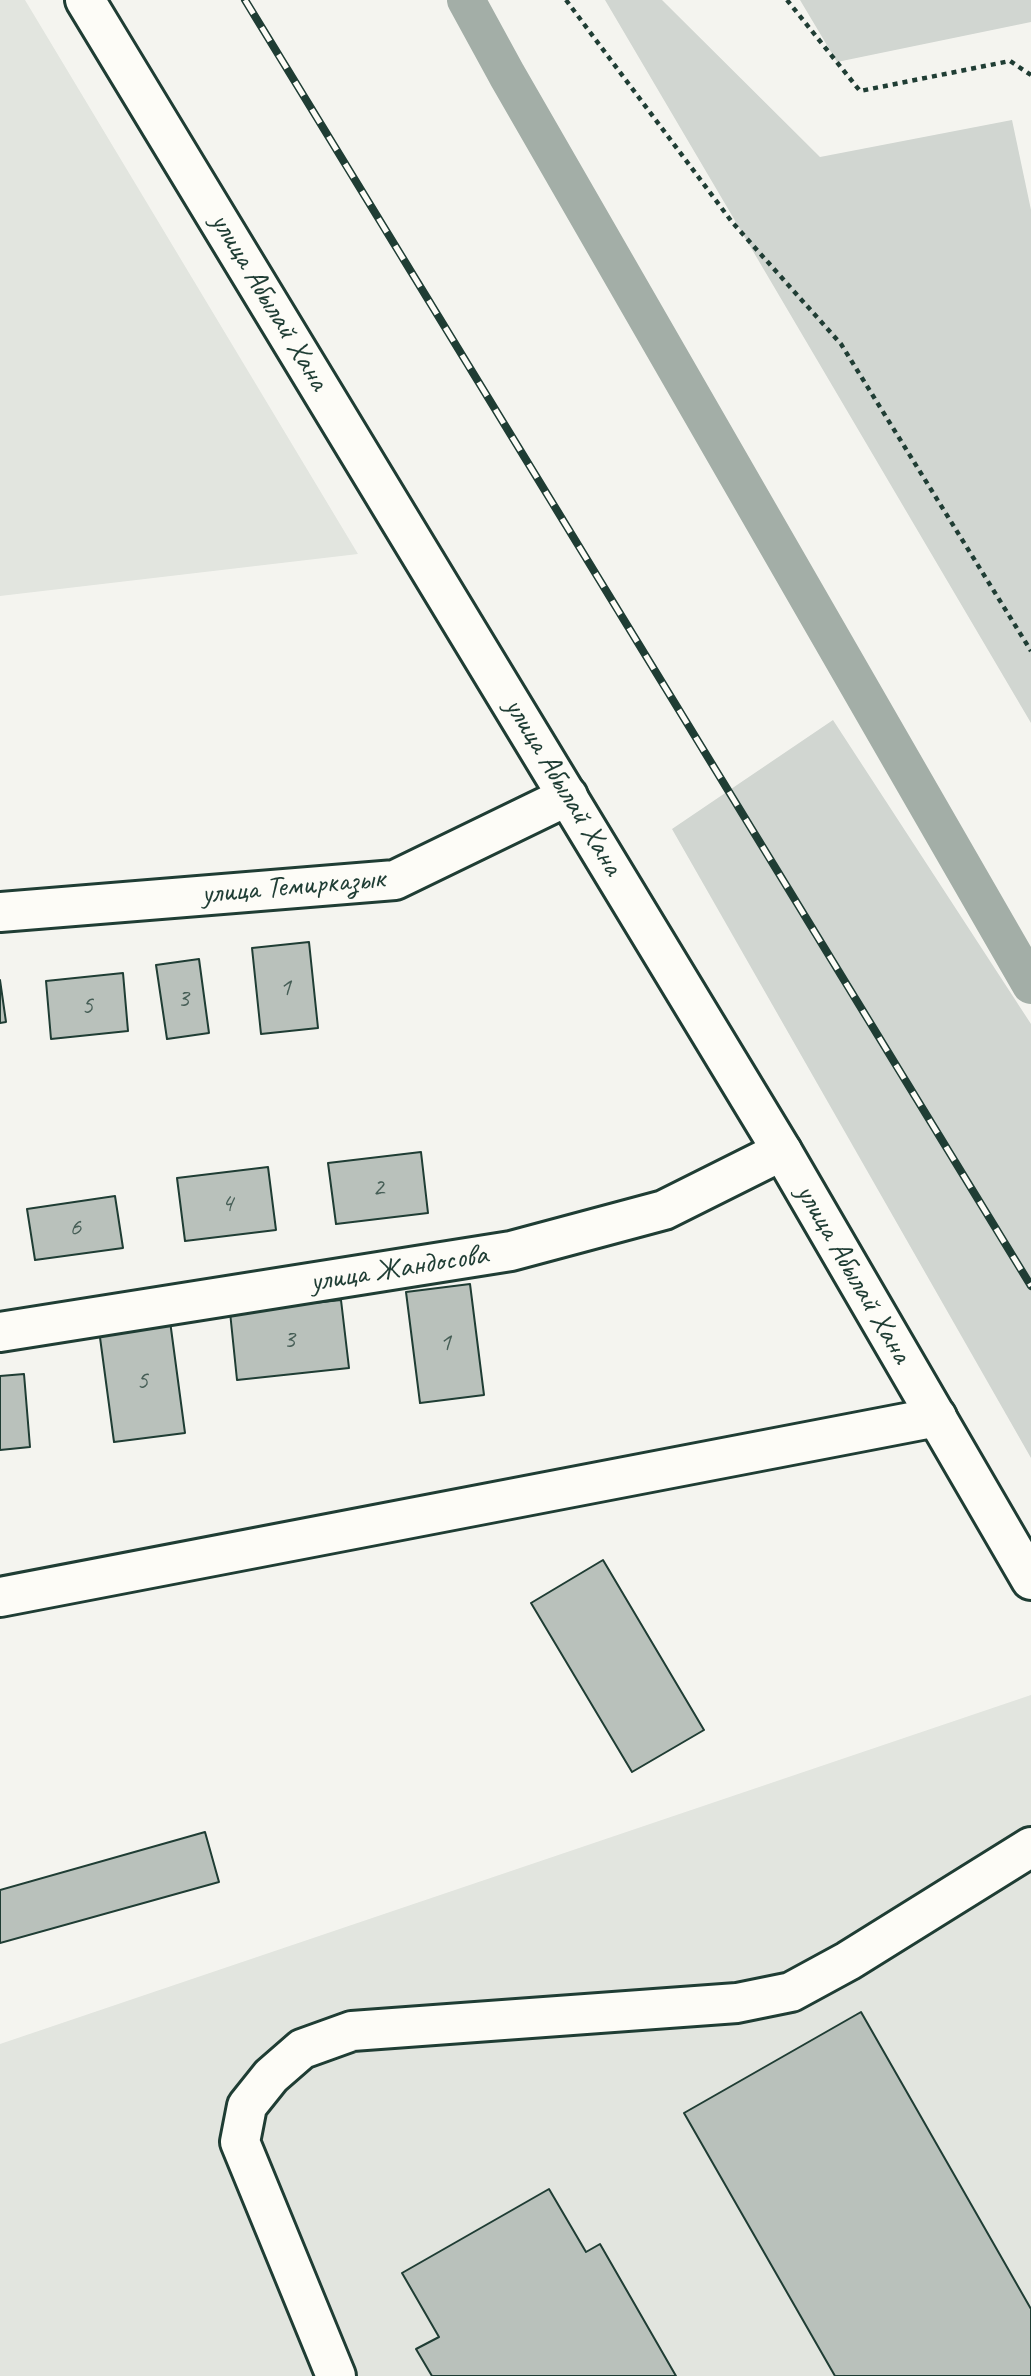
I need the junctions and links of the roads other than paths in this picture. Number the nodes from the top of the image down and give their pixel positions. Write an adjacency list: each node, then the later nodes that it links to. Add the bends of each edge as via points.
1 (85, 0): 2 (main road, улица Абылай Хана)
2 (568, 796): 3 (main road, улица Темирказык, via 394,880); 4 (main road, улица Абылай Хана)
3 (0, 912)
4 (782, 1151): 5 (main road, улица Жандосова, via 664,1210 511,1251); 6 (main road, улица Абылай Хана)
5 (0, 1332)
6 (937, 1417): 7 (main road, улица Абылай Хана); 8 (main road)
7 (1031, 1580)
8 (0, 1597)
9 (1031, 1847): 10 (main road, via 791,1992 737,2003 352,2031 302,2049 271,2076 247,2106 240,2142)
10 (336, 2376)

